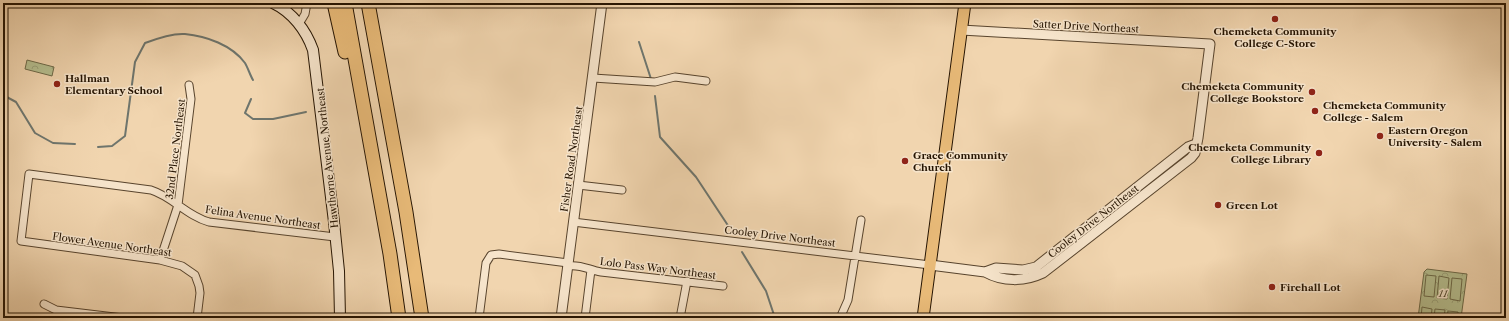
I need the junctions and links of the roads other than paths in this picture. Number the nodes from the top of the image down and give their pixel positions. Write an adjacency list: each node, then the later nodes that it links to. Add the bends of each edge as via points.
1 (273, 3): 8 (main road, Hawthorne Avenue Northeast, via 284,9)
2 (307, 3): 8 (street, via 305,14)
3 (334, 3): 21 (highway, via 356,98 373,192)
4 (345, 3): 21 (highway)
5 (368, 3): 34 (highway, via 406,212)
6 (602, 3): 11 (street, Fisher Road Northeast)
7 (965, 3): 9 (main road)
8 (299, 24): 19 (main road, Hawthorne Avenue Northeast, via 311,43 316,66)
9 (961, 30): 10 (street, Satter Drive Northeast); 25 (main road)
10 (1210, 44): 25 (street, Cooley Drive Northeast, via 1195,154 1191,158 1043,273 1022,280)
11 (593, 78): 12 (street, via 655,82 675,77); 14 (street, Fisher Road Northeast)
12 (706, 81)
13 (189, 85): 16 (street, 32nd Place Northeast, via 191,99)
14 (578, 185): 15 (street); 18 (street, Fisher Road Northeast)
15 (622, 190)
16 (178, 205): 19 (street, Felina Avenue Northeast, via 195,217 208,222); 20 (street, Felina Avenue Northeast, via 167,196 151,190 29,174); 23 (street, 32nd Place Northeast)
17 (860, 220): 22 (street)
18 (573, 222): 22 (street, Cooley Drive Northeast); 24 (street, Fisher Road Northeast)
19 (335, 237): 32 (main road, Hawthorne Avenue Northeast)
20 (22, 241): 23 (street, Flower Avenue Northeast)
21 (390, 254): 33 (highway)
22 (855, 256): 25 (street, Cooley Drive Northeast); 39 (street, via 848,300)
23 (160, 260): 31 (street, Flower Avenue Northeast, via 182,266 195,275 200,294)
24 (568, 265): 26 (street, Lolo Pass Way Northeast, via 584,266); 35 (street, Lolo Pass Way Northeast, via 499,254 491,255 486,263); 36 (street, Fisher Road Northeast)
25 (930, 265): 40 (main road)
26 (591, 270): 27 (street, Lolo Pass Way Northeast); 37 (street)
27 (687, 281): 28 (street, Lolo Pass Way Northeast); 38 (street)
28 (723, 286)
29 (44, 304): 30 (street, via 56,310)
30 (123, 318)
31 (197, 318)
32 (340, 318)
33 (399, 318)
34 (422, 318)
35 (479, 318)
36 (560, 318)
37 (585, 318)
38 (680, 318)
39 (840, 318)
40 (923, 318)

